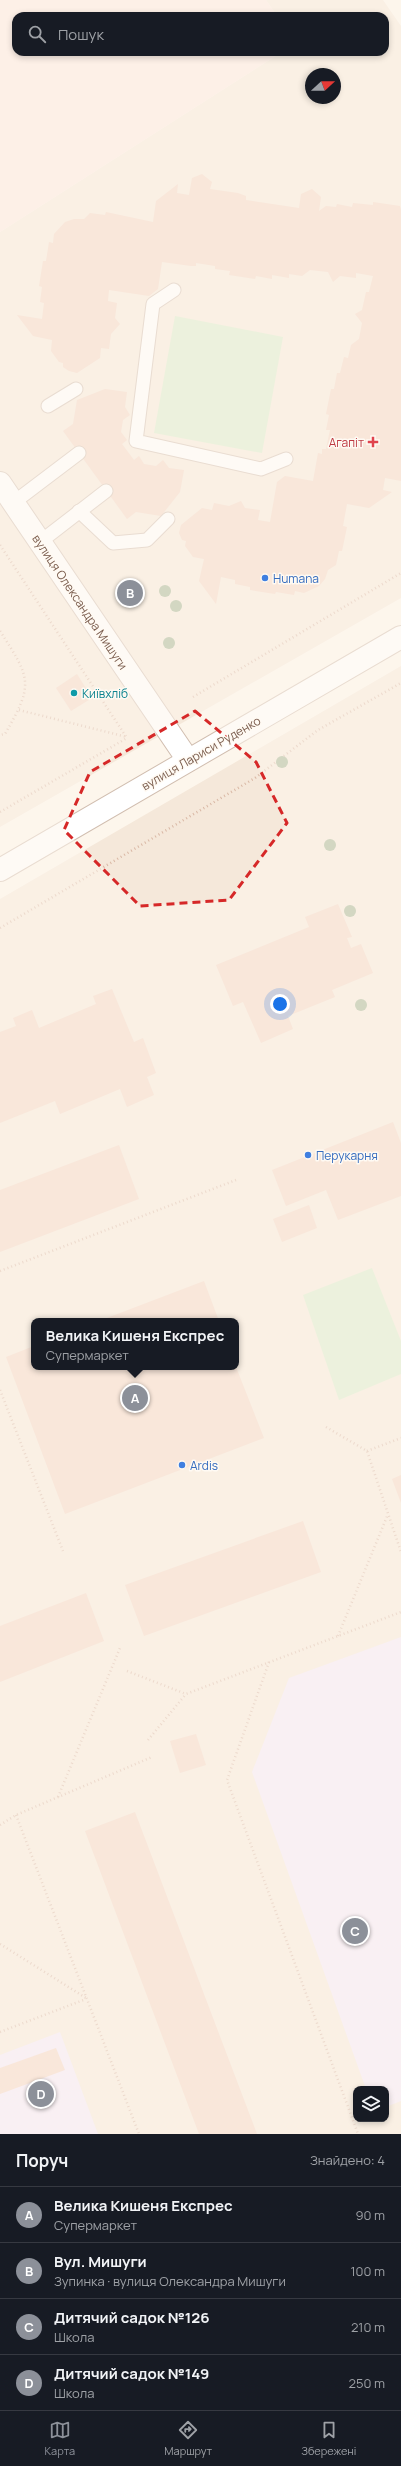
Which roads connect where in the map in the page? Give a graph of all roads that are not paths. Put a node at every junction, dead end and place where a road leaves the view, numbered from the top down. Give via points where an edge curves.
1 (174, 290) dead end
2 (76, 389) dead end
3 (48, 406) dead end
4 (79, 453) dead end
5 (286, 459) dead end
6 (0, 483) edge
7 (106, 491) dead end
8 (13, 503) junction
9 (79, 511) junction
10 (168, 519) dead end
11 (40, 542) junction
12 (401, 637) edge
13 (188, 760) junction
14 (0, 870) edge

1 - 5 lane via 153,304 136,441 261,469
2 - 3 lane
4 - 8 lane
6 - 8 street, вулиця Олександра Мишуги
7 - 9 lane
8 - 11 street, вулиця Олександра Мишуги
9 - 10 lane via 113,542 147,540
9 - 11 lane
11 - 13 street, вулиця Олександра Мишуги
12 - 13 street, вулиця Лариси Руденко
13 - 14 street, вулиця Лариси Руденко

